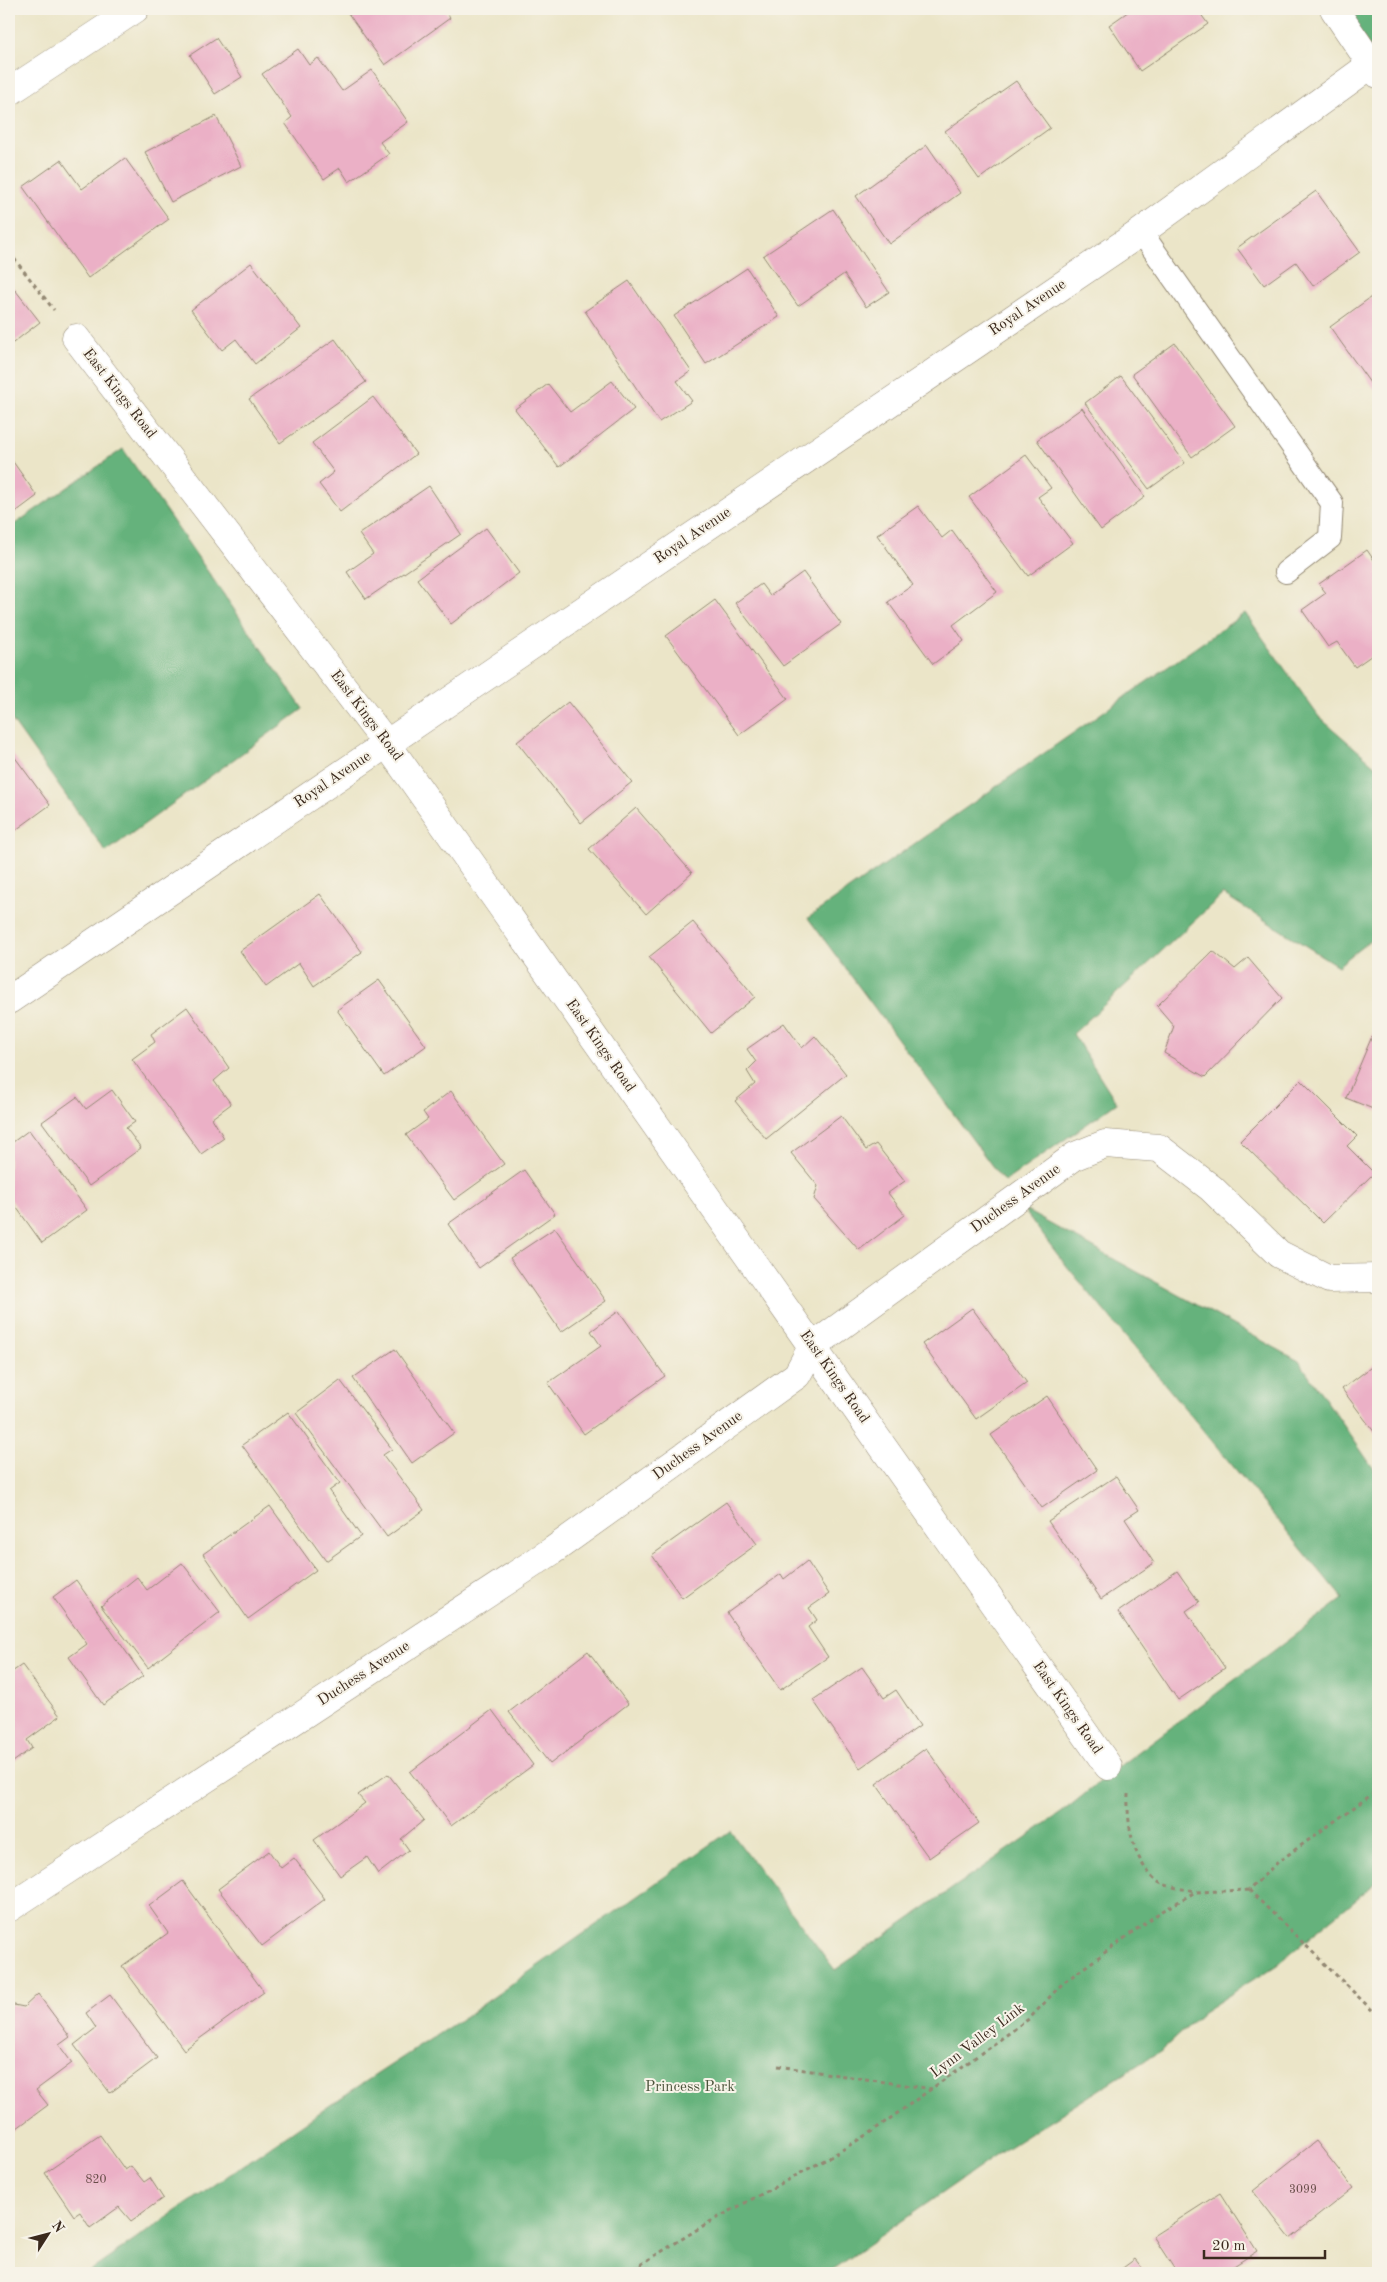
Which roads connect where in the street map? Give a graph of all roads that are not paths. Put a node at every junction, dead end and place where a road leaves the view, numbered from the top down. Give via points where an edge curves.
1 (135, 9) edge
2 (1334, 9) edge
3 (1375, 69) edge
4 (9, 92) edge
5 (1141, 232) junction
6 (76, 338) road end
7 (1286, 572) dead end
8 (387, 744) junction
9 (9, 1000) edge
10 (1378, 1278) edge
11 (812, 1347) junction
12 (1108, 1766) road end
13 (9, 1908) edge

1 - 4 street
2 - 3 street
3 - 5 street, Royal Avenue
5 - 7 lane via 1332,502 1330,538
5 - 8 street, Royal Avenue
6 - 8 street, East Kings Road
8 - 9 street, Royal Avenue
8 - 11 street, East Kings Road
10 - 11 street, Duchess Avenue via 1329,1279 1279,1254 1211,1188 1159,1148 1105,1144 1075,1156
11 - 12 street, East Kings Road
11 - 13 street, Duchess Avenue via 797,1375 552,1551

